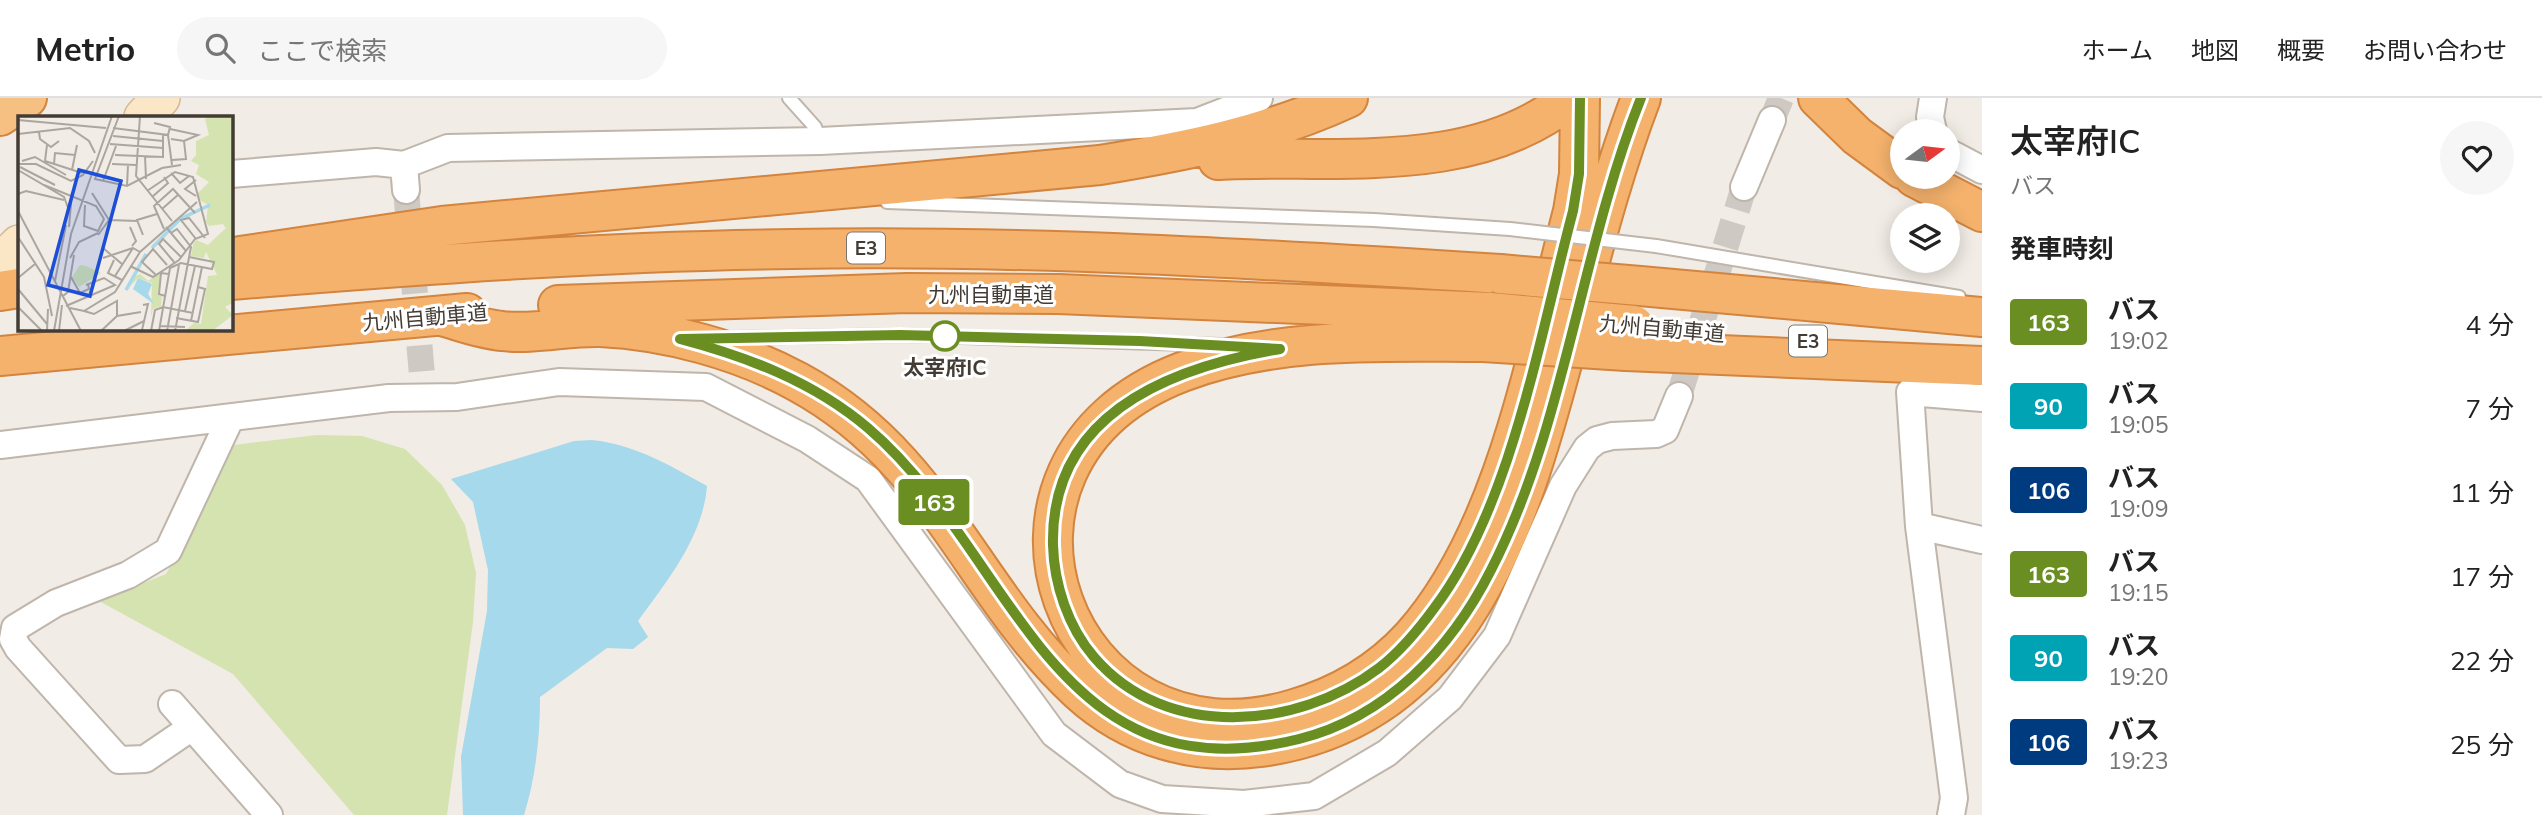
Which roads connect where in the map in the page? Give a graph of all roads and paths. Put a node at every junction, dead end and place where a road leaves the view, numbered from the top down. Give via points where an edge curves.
1 (27, 98) edge
2 (161, 98) edge
3 (789, 98) edge
4 (1259, 98) edge
5 (1348, 98) edge
6 (1570, 98) edge
7 (1580, 98) edge
8 (1641, 98) edge
9 (1818, 98) edge
10 (1933, 98) edge
11 (0, 116) edge
12 (144, 116) edge
13 (1930, 119) edge
14 (1772, 120) tunnel mouth
15 (820, 141) junction
16 (1960, 158) edge
17 (1890, 160) edge
18 (1100, 165) junction
19 (1982, 170) edge
20 (233, 174) edge
21 (1744, 187) tunnel mouth
22 (1937, 189) edge
23 (772, 195) junction
24 (1982, 212) edge
25 (18, 245) edge
26 (233, 257) edge
27 (0, 263) edge
28 (233, 280) edge
29 (18, 288) edge
30 (0, 291) edge
31 (18, 300) edge
32 (0, 302) edge
33 (1975, 307) edge
34 (441, 316) junction
35 (1486, 327) junction
36 (1630, 338) junction
37 (680, 339) junction
38 (1280, 349) junction
39 (0, 356) edge
40 (1982, 358) edge
41 (1982, 366) edge
42 (1679, 396) tunnel mouth
43 (1982, 398) edge
44 (231, 417) junction
45 (0, 445) edge
46 (1919, 526) junction
47 (1982, 540) edge
48 (172, 704) dead end
49 (192, 727) junction
50 (1318, 806) edge
51 (269, 815) edge
52 (1951, 815) edge

1 - 11 highway
2 - 12 main road
3 - 15 lane via 815,127
4 - 15 street via 1197,122
5 - 18 highway via 1242,138
6 - 18 highway via 1538,121 1504,136 1452,150
7 - 38 highway via 1579,174 1573,211 1513,438 1480,528 1437,605 1380,667 1313,704 1247,718 1178,710 1119,681 1076,631 1054,562 1058,497 1083,444 1127,401 1182,372
8 - 37 highway via 1608,196 1526,490 1492,569 1433,657 1379,704 1315,735 1278,744 1208,749 1175,744 1111,715 1053,665 937,505 869,429 795,380
9 - 17 highway
10 - 13 street
14 - 21 street
15 - 20 street via 448,148 405,178 376,162
16 - 19 street
18 - 23 highway
22 - 24 highway
23 - 26 highway via 442,226
23 - 33 lane, bridge via 1510,229 1656,246
25 - 27 main road
28 - 33 highway, 九州自動車道 / E3, bridge via 650,252 862,248 1213,257
29 - 30 highway
31 - 32 highway
34 - 35 highway, 九州自動車道 / E3 via 598,301 907,293 1211,299
34 - 37 highway via 502,331 601,327
34 - 39 highway, 九州自動車道 / E3
35 - 36 highway, 九州自動車道 / E3, bridge
35 - 38 highway
36 - 40 highway, 九州自動車道 / E3
36 - 41 highway
37 - 38 lane via 913,335
42 - 50 street via 1665,430 1597,440 1581,457 1563,486 1497,636 1450,698
43 - 46 street via 1910,392
44 - 45 street
44 - 49 street via 168,551 117,581 56,603 15,628 13,639 120,760 145,759
44 - 50 street via 423,385 457,397 559,382 706,387 807,439 868,479 1054,734 1120,784 1162,799
46 - 47 street
46 - 52 street via 1954,797
48 - 49 street
49 - 51 street

